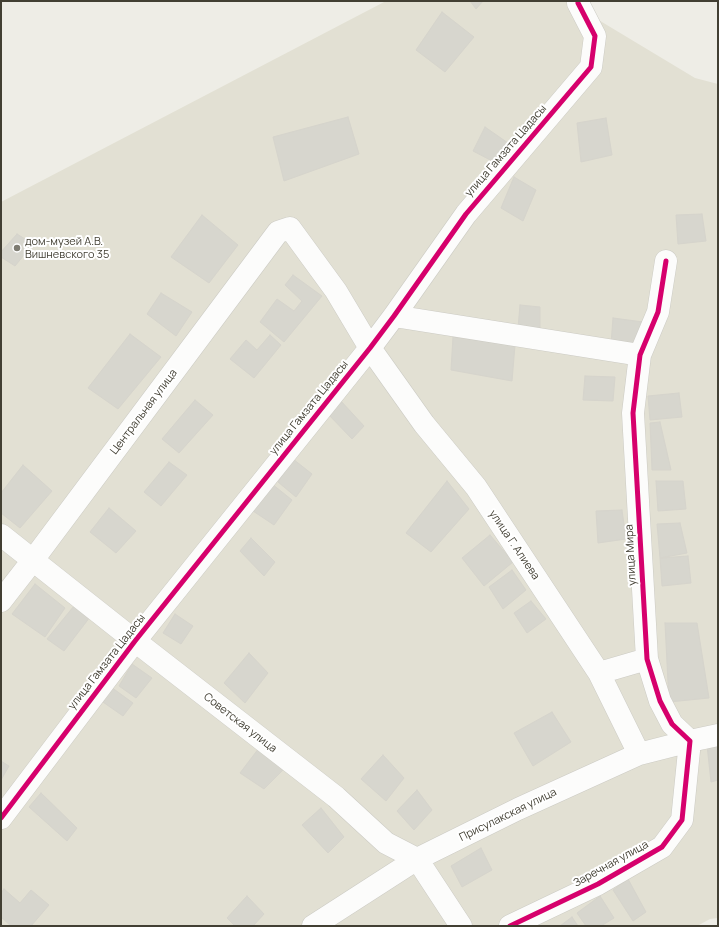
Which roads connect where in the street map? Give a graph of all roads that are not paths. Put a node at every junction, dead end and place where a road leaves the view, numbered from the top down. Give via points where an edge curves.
1 (578, 3) dead end
2 (290, 228) joint
3 (666, 261) dead end
4 (394, 316) junction
5 (370, 348) junction
6 (640, 355) junction
7 (1, 535) edge
8 (33, 560) junction
9 (1, 601) edge
10 (135, 642) junction
11 (648, 659) junction
12 (600, 673) junction
13 (718, 735) edge
14 (690, 741) junction
15 (640, 754) junction
16 (1, 818) edge
17 (417, 859) junction
18 (313, 926) edge
19 (461, 926) edge
20 (510, 926) edge

1 - 4 street, улица Гамзата Цадасы via 595,36 592,67 466,214
2 - 5 street, улица Г. Алиева via 336,291
2 - 8 street, Центральная улица via 278,232
3 - 6 street, улица Мира via 658,312
4 - 5 street, улица Гамзата Цадасы
4 - 6 street
5 - 10 street, улица Гамзата Цадасы
5 - 12 street, улица Г. Алиева via 424,424 476,487
6 - 11 street, улица Мира via 633,413
7 - 8 street, Советская улица
8 - 9 street, Центральная улица
8 - 10 street, Советская улица
10 - 16 street, улица Гамзата Цадасы
10 - 17 street, Советская улица via 336,797 386,843
11 - 12 street
11 - 14 street, улица Мира via 660,700 672,724
12 - 15 street, улица Г. Алиева
13 - 14 street, Присулакская улица
14 - 15 street, Присулакская улица
14 - 20 street, Заречная улица via 682,820 662,847 598,884
15 - 17 street, Присулакская улица via 518,809
17 - 18 street, Присулакская улица
17 - 19 street, Советская улица

